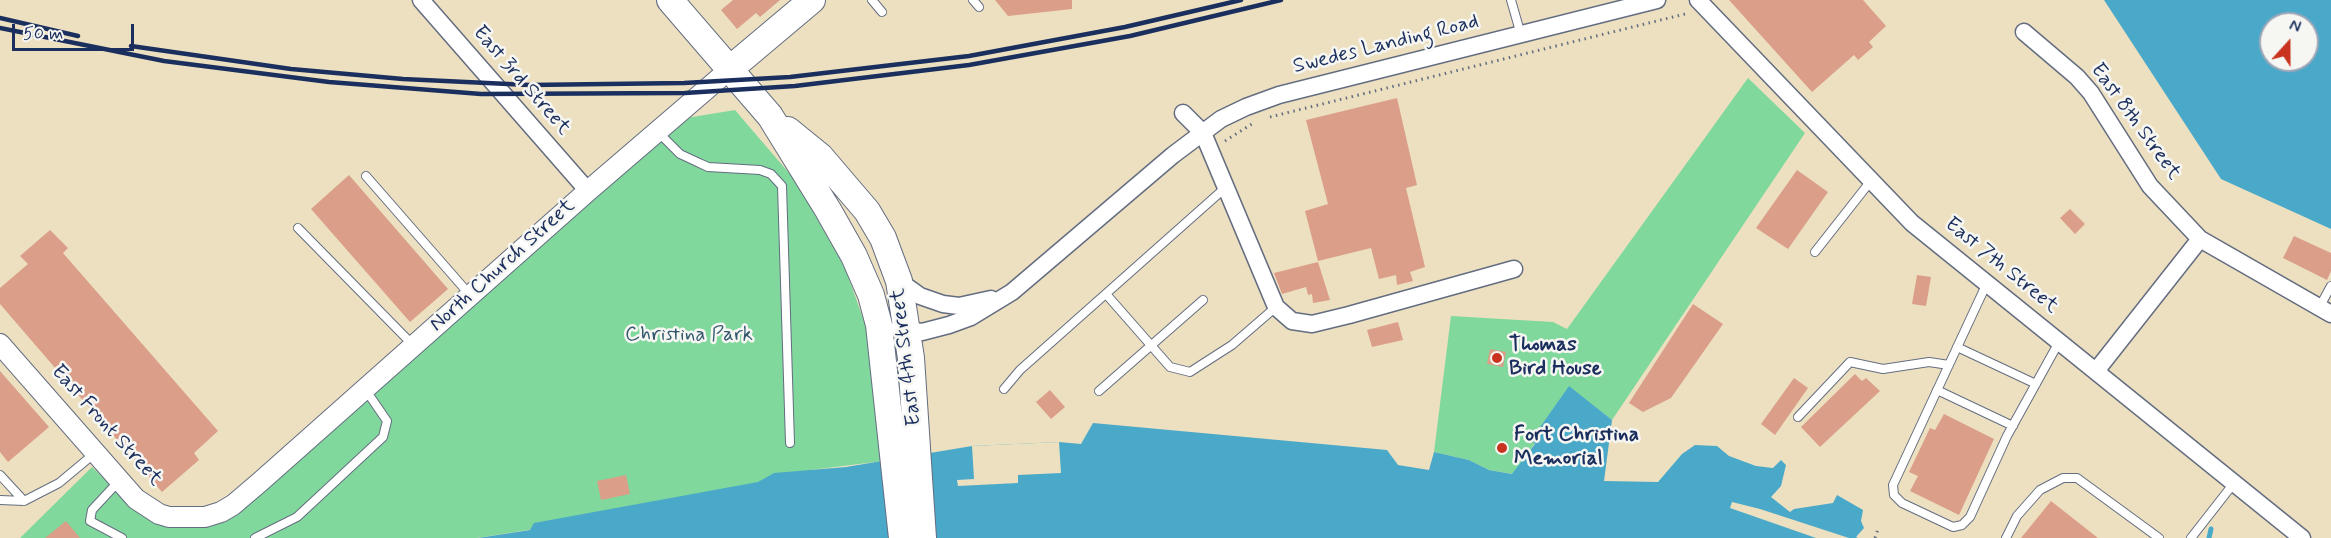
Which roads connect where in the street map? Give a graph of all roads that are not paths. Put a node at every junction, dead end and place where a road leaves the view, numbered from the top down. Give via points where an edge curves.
1 (421, 0) edge
2 (670, 0) edge
3 (812, 0) edge
4 (872, 0) edge
5 (1511, 0) edge
6 (1658, 0) edge
7 (1694, 6) edge
8 (882, 12) dead end
9 (2024, 32) dead end
10 (1521, 35) junction
11 (730, 69) junction
12 (1183, 113) dead end
13 (770, 116) junction
14 (658, 132) junction
15 (1203, 133) junction
16 (366, 176) dead end
17 (1870, 182) junction
18 (1225, 188) junction
19 (588, 191) junction
20 (298, 228) dead end
21 (2200, 238) junction
22 (1815, 252) dead end
23 (1514, 269) dead end
24 (899, 281) junction
25 (1987, 283) junction
26 (2331, 286) edge
27 (1012, 292) junction
28 (1106, 294) junction
29 (470, 295) junction
30 (1203, 300) dead end
31 (1276, 307) junction
32 (2325, 311) edge
33 (879, 325) junction
34 (908, 331) junction
35 (2059, 342) junction
36 (0, 344) edge
37 (414, 345) junction
38 (1150, 346) junction
39 (1957, 347) junction
40 (1949, 365) junction
41 (2096, 371) junction
42 (2036, 384) junction
43 (365, 389) junction
44 (1004, 389) dead end
45 (1937, 390) junction
46 (1099, 391) dead end
47 (1798, 417) dead end
48 (2013, 426) junction
49 (790, 443) dead end
50 (96, 453) junction
51 (0, 475) edge
52 (120, 481) junction
53 (2234, 483) junction
54 (0, 500) edge
55 (24, 501) junction
56 (189, 519) joint
57 (122, 538) edge
58 (255, 538) edge
59 (902, 538) edge
60 (923, 538) edge
61 (2006, 538) edge
62 (2159, 538) edge
63 (2191, 538) edge
64 (2302, 538) edge

1 - 19 street, East 3rd Street
2 - 11 main road, East 4th Street
3 - 11 main road, North Church Street
4 - 8 lane
5 - 10 lane
6 - 10 street, Swedes Landing Road
7 - 17 street, East 7th Street
9 - 21 street, East 8th Street via 2091,93 2150,186
10 - 15 street, Swedes Landing Road via 1279,96 1246,107
11 - 13 main road, East 4th Street
11 - 14 street, North Church Street
12 - 15 street
13 - 24 main road, East 4th Street via 819,156 867,211 883,238
13 - 33 main road, East 4th Street via 854,256
14 - 19 street, North Church Street
14 - 49 lane via 680,154 695,161 708,166 760,170 771,174 782,186
15 - 18 street
15 - 27 street, Swedes Landing Road
16 - 29 lane
17 - 22 lane
17 - 25 street, East 7th Street via 1912,223
18 - 28 lane
18 - 31 street
19 - 29 street, North Church Street
20 - 37 lane
21 - 32 street, East 8th Street
21 - 41 street
23 - 31 street via 1312,324 1292,321
24 - 27 street, Swedes Landing Road via 920,296 959,306
24 - 34 main road, East 4th Street
25 - 35 street, East 7th Street
25 - 39 lane
26 - 32 lane
27 - 34 street, Swedes Landing Road via 971,317 922,332
28 - 38 lane
28 - 44 lane
29 - 37 street, North Church Street
30 - 38 lane
31 - 38 lane via 1232,345 1190,372 1170,367
33 - 34 street, Swedes Landing Road
33 - 59 main road, East 4th Street
34 - 60 main road, East 4th Street
35 - 41 street, East 7th Street
35 - 42 lane
36 - 50 street, East Front Street
37 - 43 street, North Church Street
38 - 46 lane
39 - 40 lane
39 - 42 lane
40 - 45 lane
40 - 47 lane via 1929,362 1883,369 1850,362
41 - 53 street, East 7th Street
42 - 48 lane
43 - 56 street, North Church Street via 233,505
43 - 58 lane via 387,421 383,437 297,517
45 - 48 lane
45 - 48 lane via 1893,485 1894,495 1902,503 1953,527 1962,525 1970,518
50 - 52 street, East Front Street
50 - 55 lane via 59,483
51 - 55 lane
52 - 56 street, East Front Street via 136,499 159,514
52 - 57 lane via 92,510 90,521
53 - 63 lane
53 - 64 street, East 7th Street
54 - 55 lane
61 - 62 lane via 2017,516 2040,490 2063,478 2077,478

